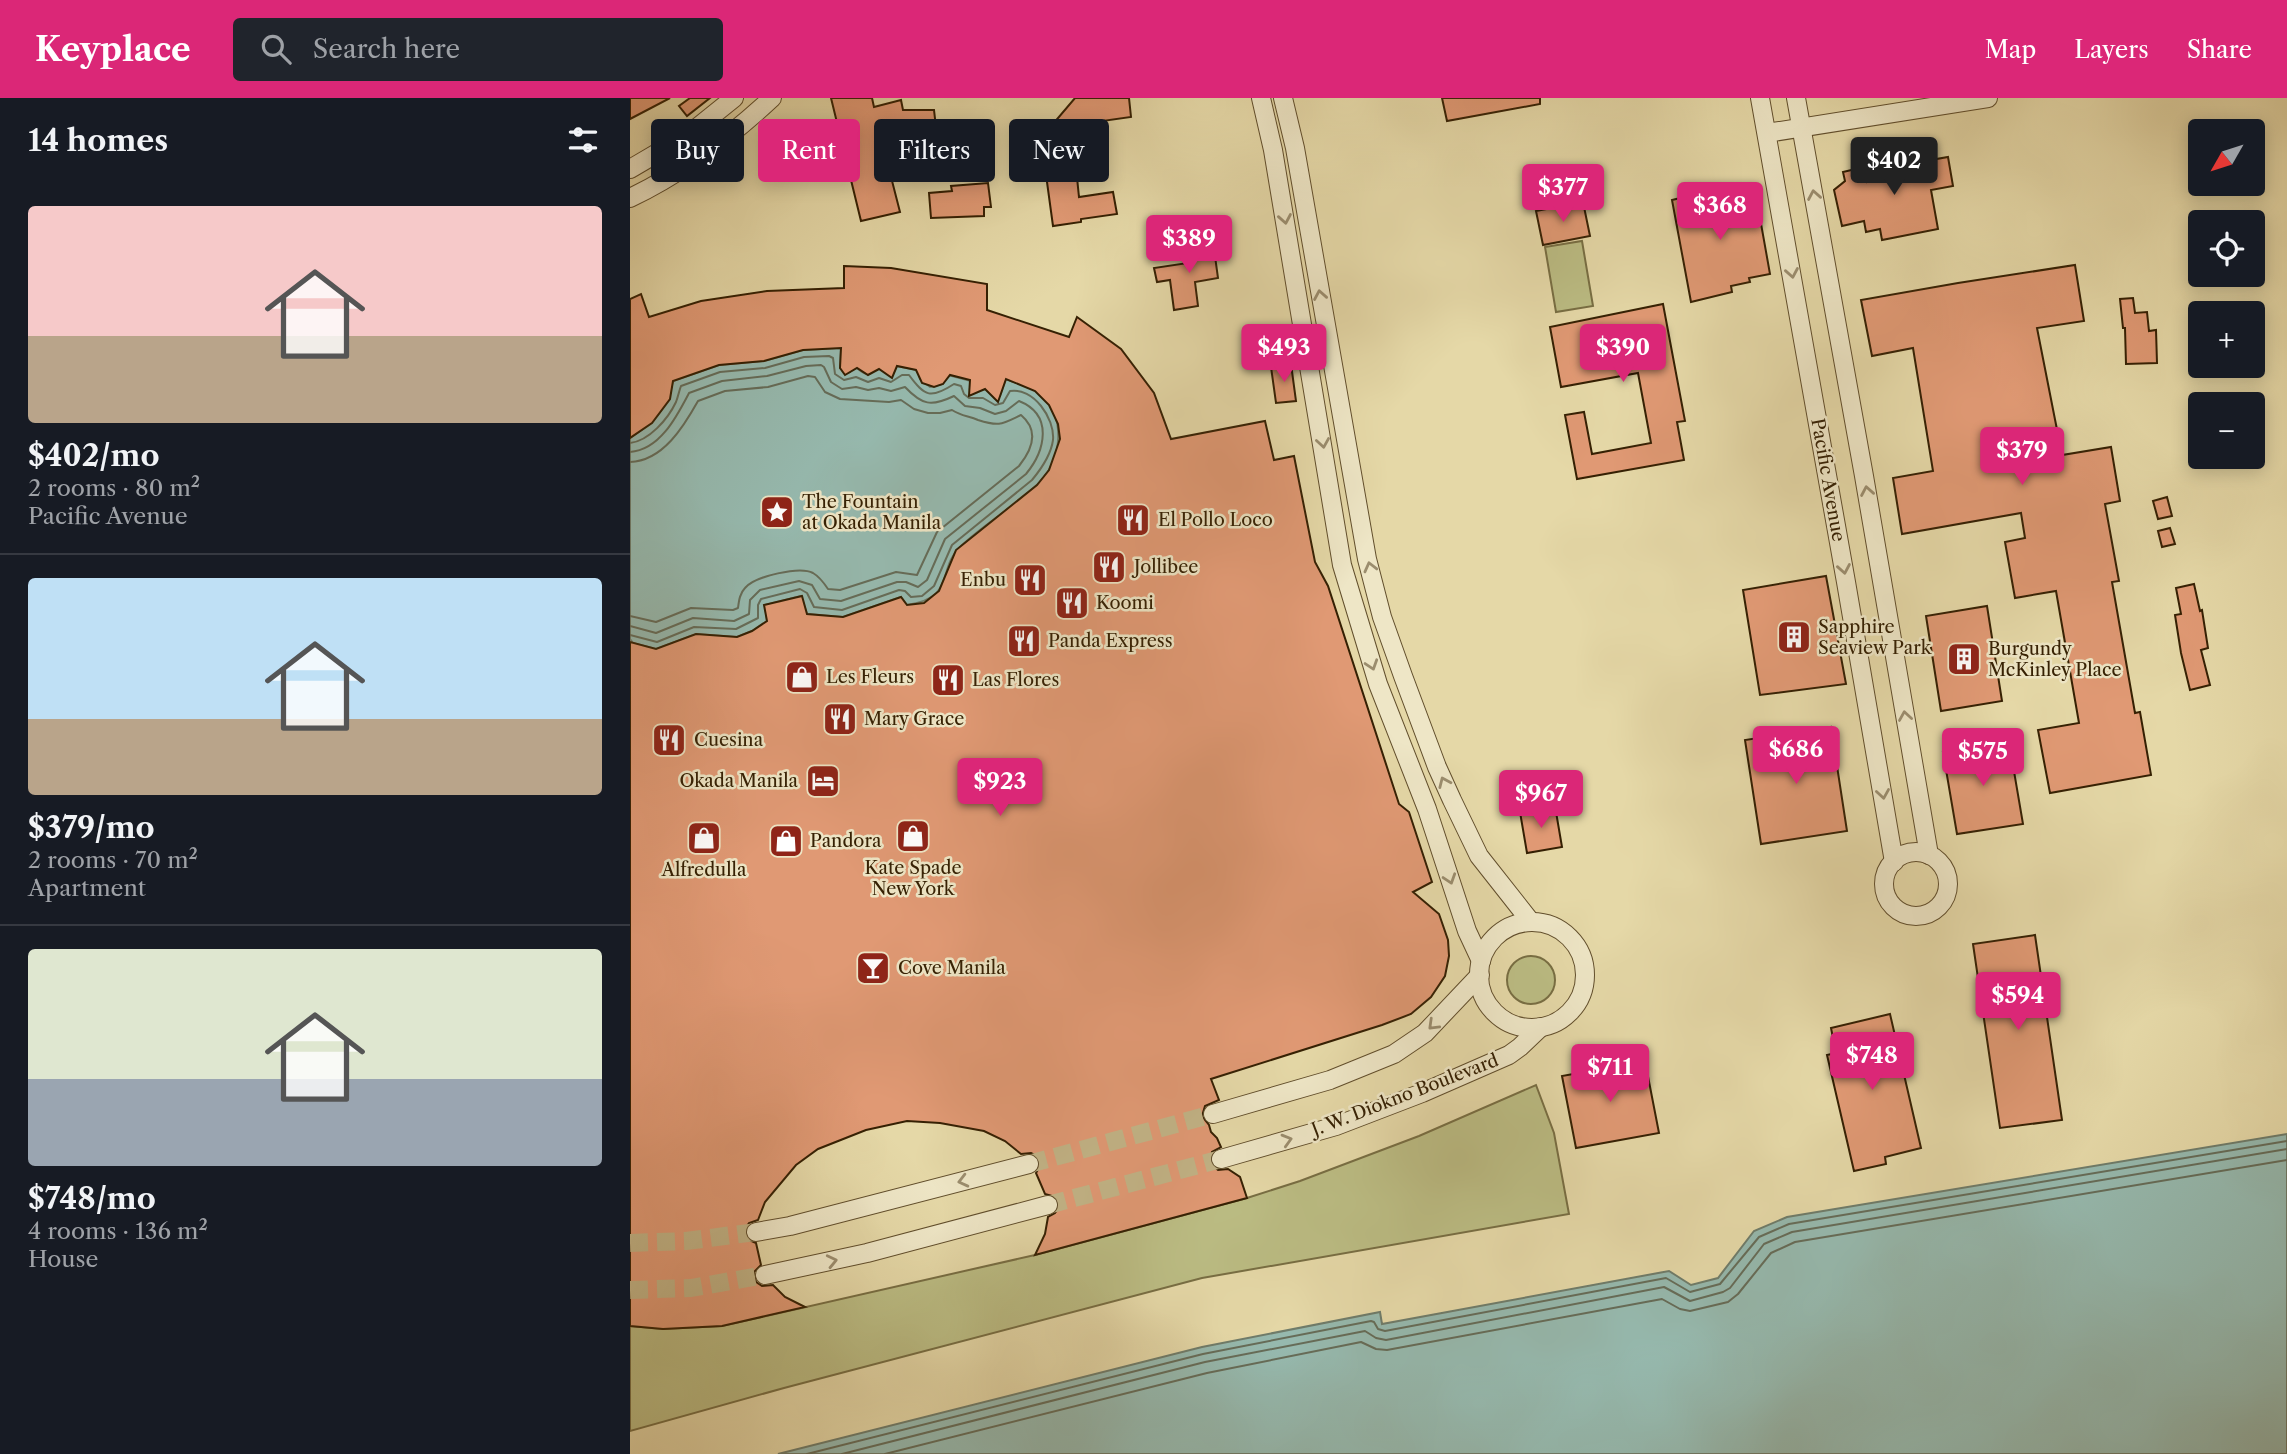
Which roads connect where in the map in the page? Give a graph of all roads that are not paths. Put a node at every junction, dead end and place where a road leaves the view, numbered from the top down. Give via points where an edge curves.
1 (733, 98) edge
2 (772, 98) edge
3 (1261, 98) edge
4 (1283, 98) edge
5 (1760, 98) edge
6 (1796, 98) edge
7 (1979, 99) edge
8 (1802, 128) junction
9 (1767, 133) junction
10 (630, 169) edge
11 (630, 198) edge
12 (1929, 855) junction
13 (1894, 862) junction
14 (1531, 922) junction
15 (1480, 968) junction
16 (1541, 1027) junction
17 (1213, 1114) tunnel mouth
18 (1221, 1159) tunnel mouth
19 (1029, 1164) tunnel mouth
20 (1048, 1205) tunnel mouth
21 (756, 1232) tunnel mouth
22 (765, 1275) tunnel mouth

1 - 10 street via 688,135
2 - 11 street via 712,150
3 -> 15 street via 1342,565 1378,684 1427,809
14 -> 4 street via 1469,838 1382,617 1367,559
5 - 9 street, Pacific Avenue
6 - 8 street, Pacific Avenue
7 - 8 street
8 - 9 street
12 -> 8 street, Pacific Avenue
9 -> 13 street, Pacific Avenue
12 - 13 street via 1914,853
12 - 13 street via 1944,869 1948,889 1939,907 1922,916 1904,914 1889,900 1885,880
14 - 15 street via 1505,929 1495,938
14 - 16 street via 1569,937 1583,958 1585,971 1583,991 1573,1009
15 - 16 street via 1488,1004 1502,1018 1521,1027
15 -> 17 street via 1425,1033 1394,1054 1330,1080
18 -> 16 street, J. W. Diokno Boulevard via 1336,1126 1422,1093 1509,1055
19 -> 21 street
22 -> 20 street

